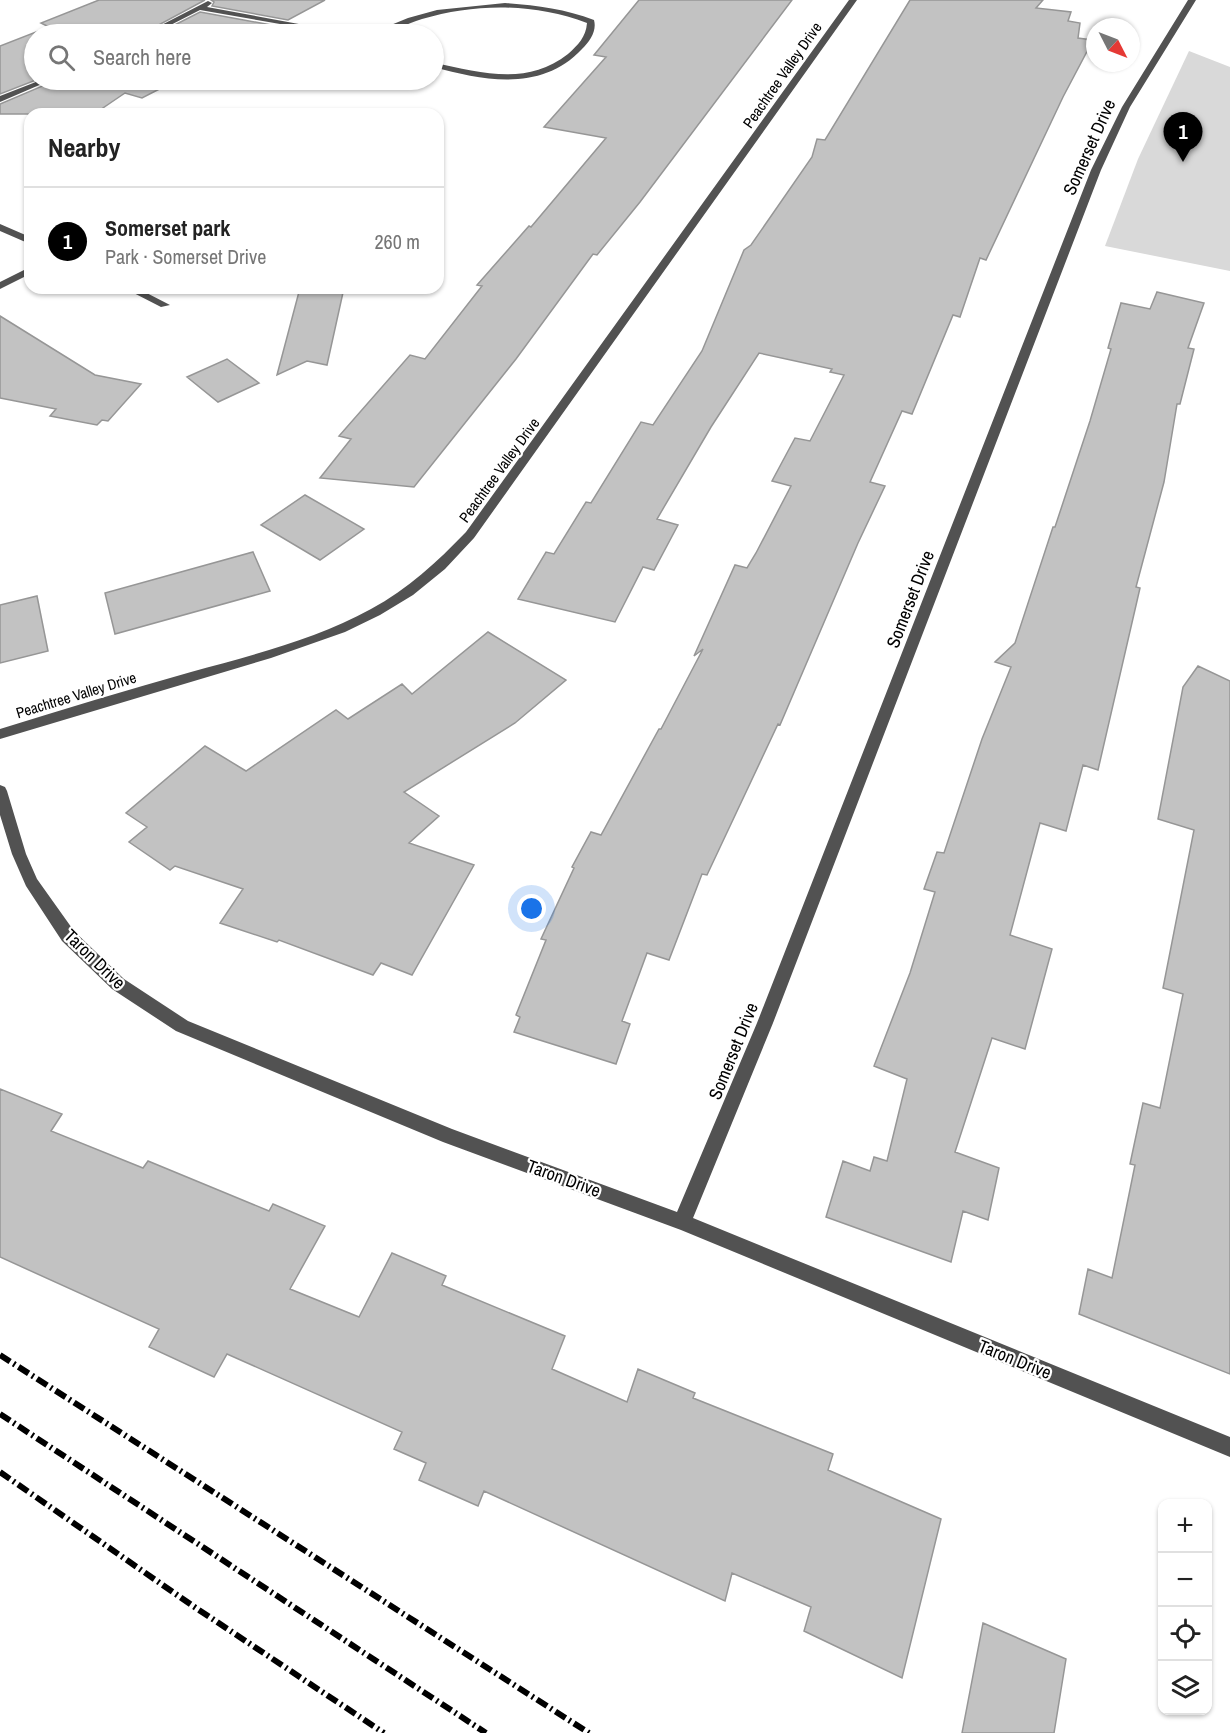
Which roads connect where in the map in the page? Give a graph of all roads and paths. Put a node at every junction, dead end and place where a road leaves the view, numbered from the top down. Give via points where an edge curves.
1 (213, 0) edge
2 (853, 0) edge
3 (1192, 0) edge
4 (201, 8) junction
5 (168, 24) edge
6 (292, 24) edge
7 (401, 24) edge
8 (444, 68) edge
9 (24, 89) edge
10 (0, 99) edge
11 (0, 227) edge
12 (24, 238) edge
13 (24, 273) edge
14 (0, 286) edge
15 (142, 294) edge
16 (165, 305) dead end
17 (0, 734) edge
18 (0, 791) edge
19 (682, 1222) junction
20 (1230, 1447) edge

1 - 4 street
2 - 17 street, Peachtree Valley Drive via 477,525 438,570 370,617 313,642
3 - 19 street, Somerset Drive via 1126,107 1096,170 765,1023
4 - 5 street
4 - 6 street
7 - 8 street via 458,7 509,1 572,9 591,22 592,29 582,45 566,61 530,77 486,78
9 - 10 street
11 - 12 street
13 - 14 street
15 - 16 street
18 - 19 street, Taron Drive via 31,882 68,936 118,984 182,1026 449,1136
19 - 20 street, Taron Drive

